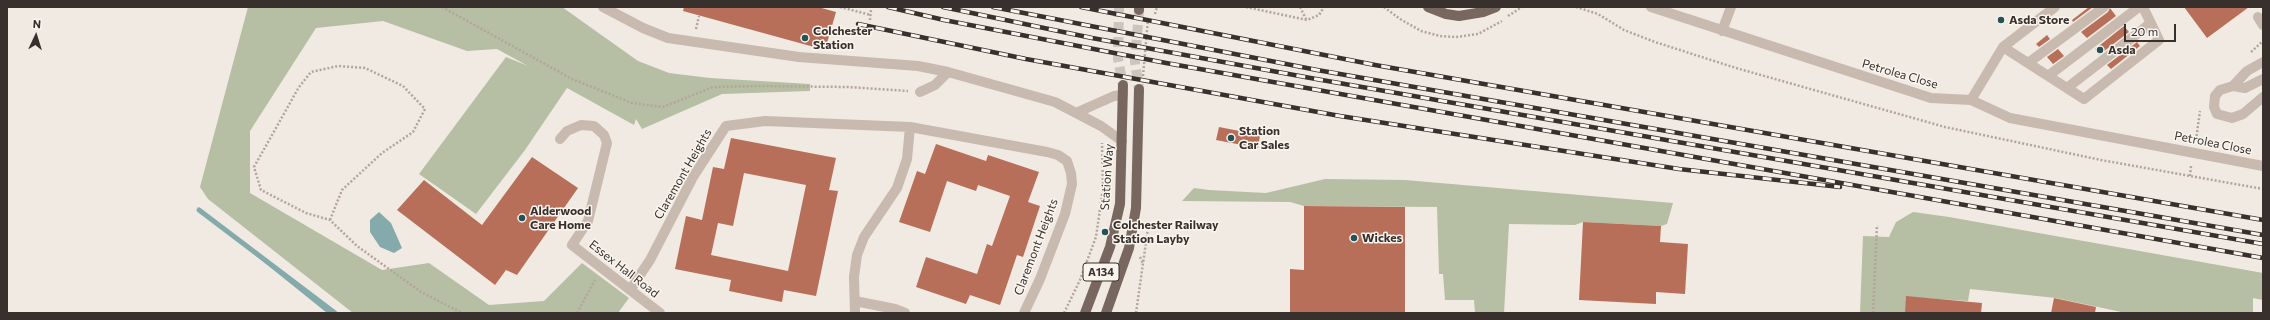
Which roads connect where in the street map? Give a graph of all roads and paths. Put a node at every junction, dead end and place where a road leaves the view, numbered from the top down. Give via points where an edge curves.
1 (442, 7) edge
2 (603, 7) edge
3 (840, 7) edge
4 (1157, 7) edge
5 (1246, 7) edge
6 (1300, 7) edge
7 (1324, 7) edge
8 (1496, 7) edge
9 (1576, 7) edge
10 (1651, 7) edge
11 (1731, 7) edge
12 (2055, 7) edge
13 (2104, 7) edge
14 (2139, 7) edge
15 (2142, 7) edge
16 (1431, 8) edge
17 (871, 10) dead end
18 (1155, 14) dead end
19 (871, 15) junction
20 (699, 16) dead end
21 (870, 20) dead end
22 (1307, 20) junction
23 (2151, 23) junction
24 (697, 26) dead end
25 (1722, 31) junction
26 (2003, 47) junction
27 (2263, 62) edge
28 (2028, 63) junction
29 (948, 72) junction
30 (2048, 76) junction
31 (2263, 79) edge
32 (2232, 86) junction
33 (2067, 88) junction
34 (1139, 89) tunnel mouth
35 (1123, 90) joint
36 (920, 92) joint
37 (2263, 98) edge
38 (1972, 100) junction
39 (1078, 112) junction
40 (910, 128) junction
41 (1102, 138) dead end
42 (560, 139) dead end
43 (1122, 141) junction
44 (2263, 166) edge
45 (2263, 189) edge
46 (330, 220) junction
47 (1877, 225) dead end
48 (1148, 236) dead end
49 (602, 268) junction
50 (630, 290) junction
51 (855, 301) junction
52 (462, 313) edge
53 (577, 313) edge
54 (660, 313) edge
55 (855, 313) edge
56 (905, 313) edge
57 (1024, 313) edge
58 (1064, 313) edge
59 (1085, 313) edge
60 (1106, 313) edge
61 (1136, 313) edge
62 (1873, 313) edge

1 - 36 path via 572,79 632,103 663,107 713,87 848,87
2 - 29 street via 668,38 799,57 918,66
3 - 19 path
4 - 18 path
5 - 22 path
6 - 22 path
7 - 22 path via 1319,15
8 - 16 main road via 1470,15 1446,14
9 - 45 path via 1598,14 1624,30 1662,45 1945,126 2101,160
10 - 25 street, Petrolea Close
11 - 25 street
12 - 26 street
13 - 28 street
14 - 30 street
15 - 23 street
17 - 19 path
19 - 21 path
20 - 24 path
23 - 33 street
23 - 33 street via 2159,40 2084,99
25 - 38 street, Petrolea Close via 1930,98
26 - 28 street
26 - 38 street
27 - 32 street via 2247,71
28 - 30 street
29 - 36 street via 935,85
29 - 39 street via 1055,102
30 - 33 street
31 - 32 street via 2245,88
32 - 37 street via 2220,90 2215,96 2214,107 2217,114 2224,117 2232,118 2243,114
34 - 60 main road, A134 via 1136,208 1129,248
35 - 39 street
35 - 43 main road, Station Way / A134
38 - 44 street, Petrolea Close via 2010,118
39 - 43 street
40 - 50 street, Claremont Heights via 765,121 726,126 693,177 650,260
40 - 51 street via 907,159 897,188 864,237 857,255 854,277
40 - 57 street, Claremont Heights via 1047,152 1067,161 1072,173 1072,184 1065,214
41 - 58 path, Station Way via 1103,188 1096,237
42 - 49 street, Essex Hall Road via 567,131 581,125 594,126 604,135 607,143 588,221 572,245
43 - 59 main road, Station Way / A134 via 1120,204 1114,234
46 - 46 path via 306,214 261,190 254,168 299,87 311,72 338,66 365,68 403,86 424,109 413,132 382,153 342,190
46 - 52 path via 357,246 421,292
47 - 62 path
48 - 61 path
49 - 50 street, Essex Hall Road
49 - 53 path
50 - 54 street, Essex Hall Road
51 - 55 street
51 - 56 street

